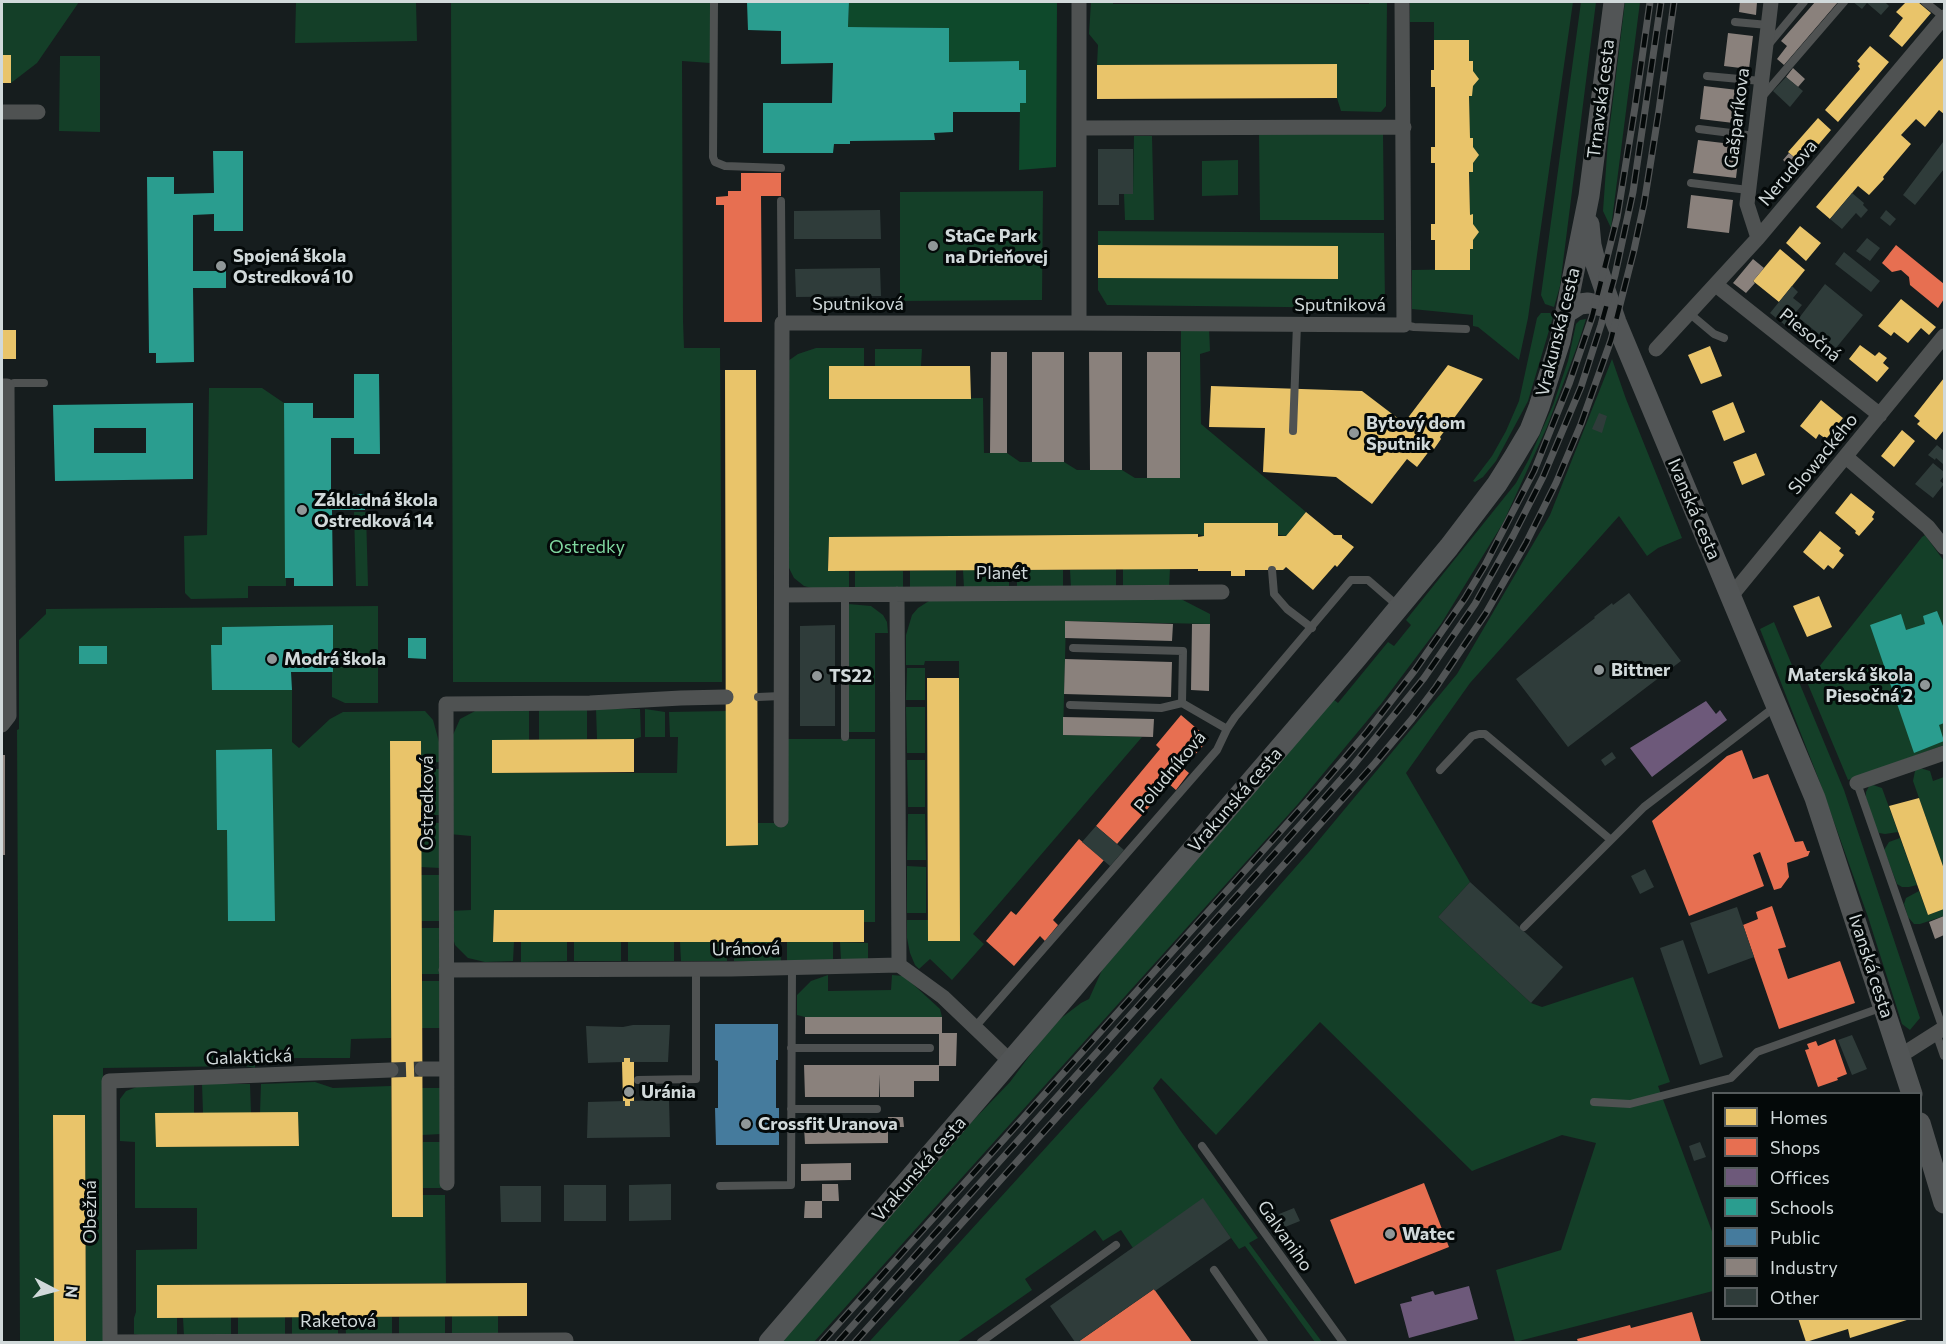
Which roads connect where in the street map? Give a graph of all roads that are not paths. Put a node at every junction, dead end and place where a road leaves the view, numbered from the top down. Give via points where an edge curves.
1 (714, 2) edge
2 (1078, 2) edge
3 (1402, 2) edge
4 (1614, 2) edge
5 (1771, 2) edge
6 (1804, 2) edge
7 (1844, 2) edge
8 (1925, 2) edge
9 (1944, 17) edge
10 (1735, 22) dead end
11 (1768, 25) junction
12 (1765, 50) junction
13 (1707, 76) dead end
14 (1761, 81) junction
15 (1759, 100) junction
16 (2, 112) edge
17 (38, 112) dead end
18 (1404, 127) junction
19 (1079, 128) junction
20 (1699, 129) dead end
21 (1755, 136) junction
22 (781, 168) dead end
23 (1691, 183) dead end
24 (1748, 190) junction
25 (1589, 196) junction
26 (781, 201) dead end
27 (1758, 238) junction
28 (1716, 285) junction
29 (1689, 312) junction
30 (1566, 313) junction
31 (1613, 313) junction
32 (782, 322) junction
33 (1079, 323) junction
34 (1297, 324) junction
35 (1404, 325) junction
36 (1466, 329) dead end
37 (1944, 336) edge
38 (1724, 338) dead end
39 (1656, 350) dead end
40 (44, 383) dead end
41 (4, 386) edge
42 (1880, 415) junction
43 (1293, 431) dead end
44 (1846, 457) junction
45 (1944, 547) edge
46 (1272, 570) dead end
47 (1222, 592) dead end
48 (845, 594) junction
49 (897, 594) junction
50 (782, 595) junction
51 (1731, 596) junction
52 (1399, 607) junction
53 (1312, 628) junction
54 (1073, 648) dead end
55 (781, 696) junction
56 (726, 697) dead end
57 (758, 697) dead end
58 (1182, 703) junction
59 (1070, 705) dead end
60 (1777, 705) junction
61 (5, 720) edge
62 (1227, 729) junction
63 (845, 737) dead end
64 (1944, 753) edge
65 (1440, 770) dead end
66 (1857, 783) joint
67 (780, 820) dead end
68 (1611, 840) junction
69 (1524, 927) dead end
70 (899, 965) junction
71 (792, 968) junction
72 (696, 969) junction
73 (446, 970) junction
74 (1884, 1006) junction
75 (975, 1027) junction
76 (1941, 1030) edge
77 (791, 1048) junction
78 (930, 1048) dead end
79 (1900, 1056) junction
80 (1944, 1056) edge
81 (1011, 1062) junction
82 (422, 1069) tunnel mouth
83 (446, 1069) junction
84 (391, 1070) tunnel mouth
85 (639, 1080) dead end
86 (109, 1081) joint
87 (1911, 1092) edge
88 (1594, 1102) dead end
89 (791, 1109) junction
90 (877, 1109) dead end
91 (1922, 1130) edge
92 (1202, 1146) dead end
93 (447, 1183) dead end
94 (720, 1186) dead end
95 (1944, 1203) edge
96 (1116, 1245) dead end
97 (1214, 1270) dead end
98 (566, 1340) dead end
99 (110, 1342) edge
100 (172, 1342) edge
101 (226, 1342) edge
102 (769, 1342) edge
103 (981, 1342) edge
104 (1264, 1342) edge
105 (1343, 1342) edge

1 - 22 lane via 715,162 725,166
2 - 19 street
3 - 18 street, Sputniková
4 - 25 main road, Trnavská cesta
5 - 11 street, Gašparíkova
6 - 12 lane
7 - 15 lane
8 - 9 lane
9 - 27 street, Nerudova
10 - 11 lane
11 - 12 street, Gašparíkova
12 - 14 street, Gašparíkova
13 - 14 lane
14 - 15 street, Gašparíkova
15 - 21 street, Gašparíkova
16 - 17 street
18 - 19 street
18 - 35 street, Sputniková
19 - 33 street
20 - 21 lane
21 - 24 street, Gašparíkova
23 - 24 lane
24 - 27 street, Gašparíkova via 1747,204
25 - 30 main road, Vrakunská cesta
25 - 31 main road, Ivanská cesta via 1591,245
26 - 32 lane
27 - 28 street, Nerudova
28 - 29 street, Nerudova
28 - 42 street, Piesočná
29 - 38 lane
29 - 39 street, Nerudova
30 - 31 main road via 1588,303 1607,307
30 - 52 main road, Vrakunská cesta via 1530,430 1497,484
31 - 51 main road, Ivanská cesta
32 - 33 street, Sputniková
32 - 50 street
33 - 34 street, Sputniková
34 - 35 street, Sputniková
34 - 43 lane
35 - 36 lane
37 - 42 street, Slowackého
40 - 41 lane
41 - 61 street
42 - 44 street, Slowackého
44 - 45 street via 1928,526
44 - 51 street, Slowackého
46 - 53 lane via 1274,594
47 - 49 street, Planét
48 - 49 street, Planét
48 - 50 street, Planét
48 - 63 lane
49 - 70 street
50 - 55 street
51 - 60 main road, Ivanská cesta
52 - 53 lane, Poludníková via 1368,580 1351,580
52 - 81 main road, Vrakunská cesta
53 - 62 lane, Poludníková
54 - 58 lane via 1183,651
55 - 57 lane
55 - 67 street
56 - 73 street, Ostredková via 446,704
58 - 59 lane via 1161,708
58 - 62 lane
60 - 68 lane via 1644,807
60 - 74 main road, Ivanská cesta via 1815,798
62 - 75 lane, Poludníková via 1217,750
64 - 66 street
65 - 68 lane via 1472,736 1485,734
66 - 76 lane
68 - 69 lane
70 - 71 street, Uránová
70 - 75 street via 943,997
71 - 72 street, Uránová
71 - 77 lane
72 - 73 street, Uránová
72 - 85 lane via 696,1078
73 - 83 street, Ostredková
74 - 79 main road, Ivanská cesta
74 - 88 lane via 1757,1052 1731,1078 1630,1104
75 - 81 street
76 - 79 street
76 - 80 lane
77 - 78 lane
77 - 89 lane
79 - 87 main road, Ivanská cesta
81 - 102 main road, Vrakunská cesta
82 - 83 street
83 - 93 street, Ostredková
84 - 86 street, Galaktická
86 - 99 street, Obežná
89 - 90 lane
89 - 94 lane via 791,1185
91 - 95 main road
92 - 105 lane, Galvaniho
96 - 103 lane
97 - 104 lane
98 - 101 street, Raketová
99 - 100 street, Raketová
100 - 101 street, Raketová

